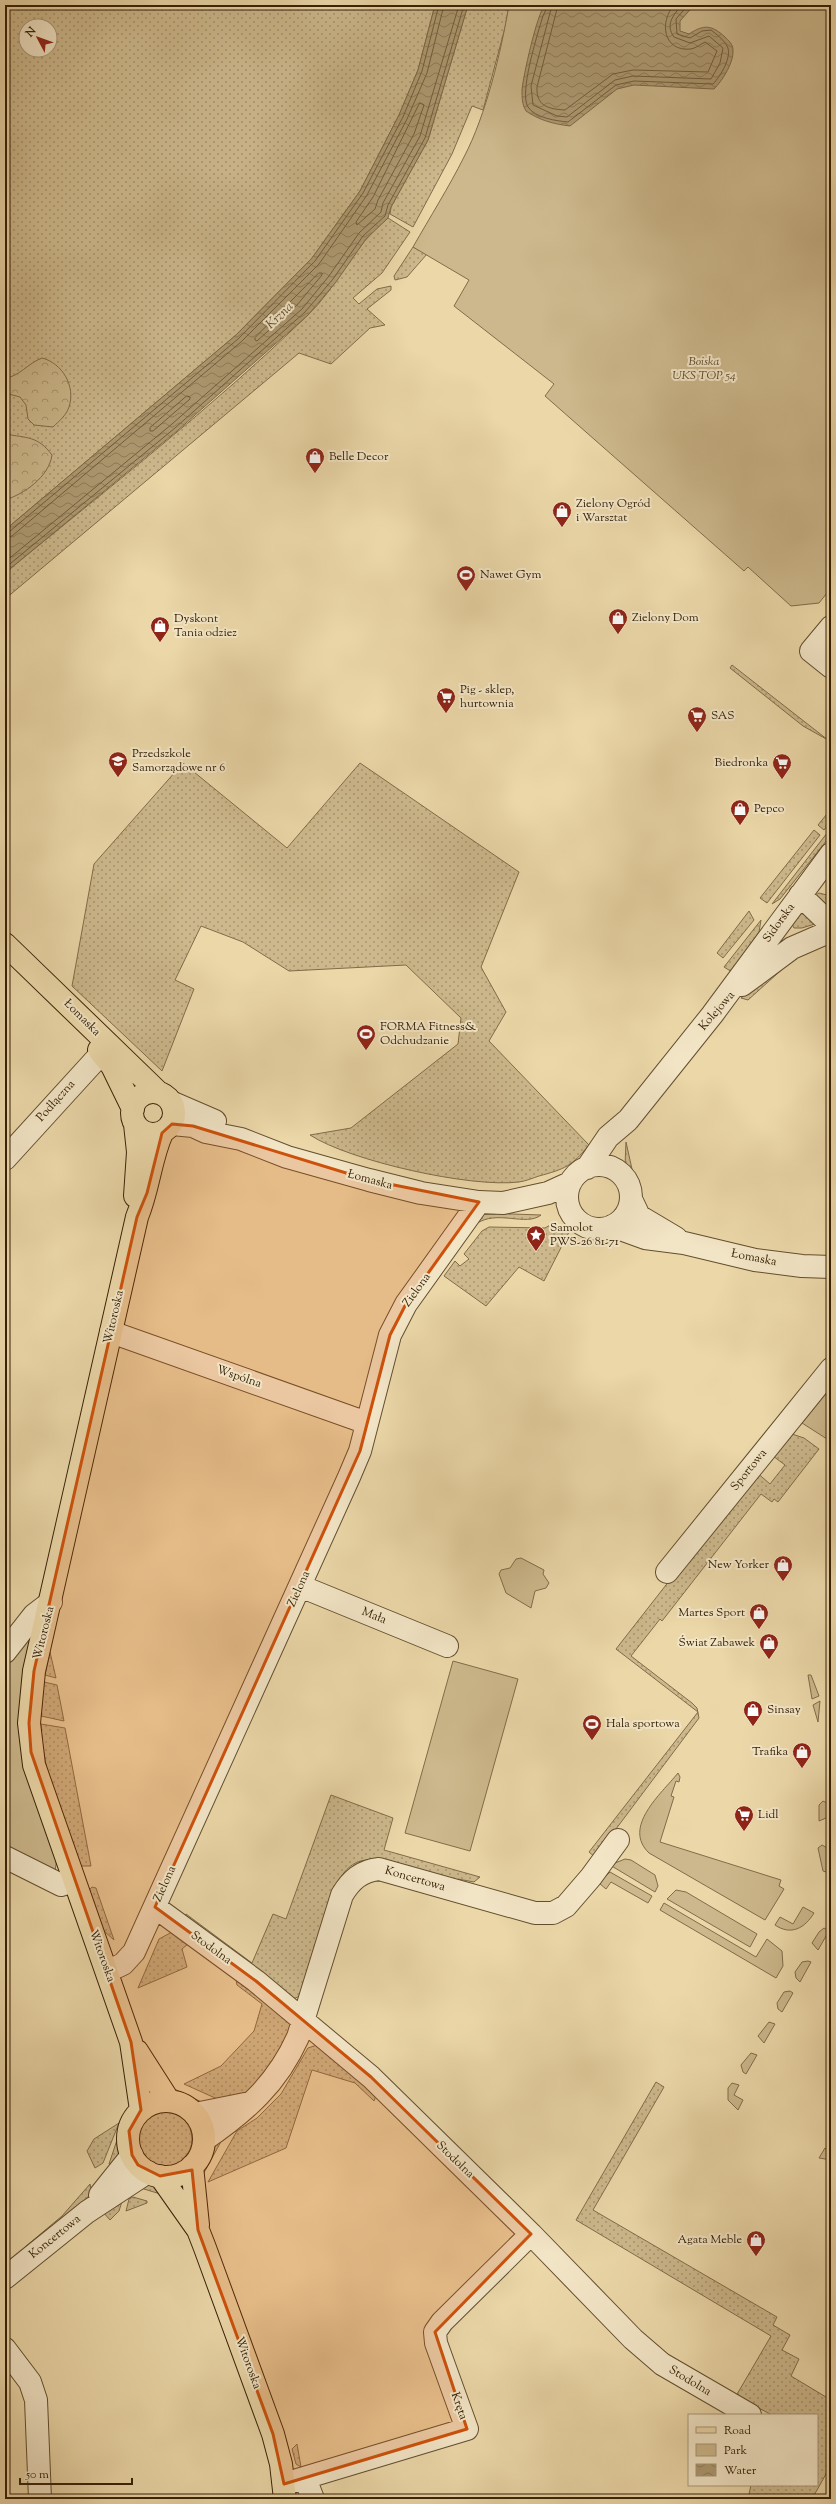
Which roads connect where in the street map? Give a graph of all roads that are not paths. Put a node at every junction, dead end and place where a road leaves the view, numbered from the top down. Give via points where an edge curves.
1 (831, 627) edge
2 (831, 668) edge
3 (831, 854) edge
4 (824, 877) edge
5 (800, 895) junction
6 (830, 932) edge
7 (5, 944) edge
8 (5, 959) edge
9 (729, 993) junction
10 (105, 1049) junction
11 (165, 1097) junction
12 (134, 1116) junction
13 (628, 1120) junction
14 (167, 1129) junction
15 (241, 1139) junction
16 (5, 1159) edge
17 (587, 1168) junction
18 (620, 1172) junction
19 (570, 1183) junction
20 (631, 1199) junction
21 (479, 1202) junction
22 (503, 1203) junction
23 (137, 1217) junction
24 (577, 1220) junction
25 (612, 1226) junction
26 (684, 1243) junction
27 (829, 1269) edge
28 (111, 1332) junction
29 (831, 1369) edge
30 (367, 1423) junction
31 (667, 1572) dead end
32 (300, 1586) junction
33 (51, 1602) junction
34 (447, 1646) dead end
35 (5, 1652) edge
36 (618, 1840) dead end
37 (5, 1857) edge
38 (74, 1881) junction
39 (155, 1907) junction
40 (108, 1971) junction
41 (304, 2020) junction
42 (131, 2042) junction
43 (169, 2101) junction
44 (253, 2102) junction
45 (141, 2110) junction
46 (195, 2114) junction
47 (204, 2140) junction
48 (132, 2155) junction
49 (192, 2166) junction
50 (154, 2174) junction
51 (87, 2212) junction
52 (198, 2230) junction
53 (531, 2234) junction
54 (5, 2278) edge
55 (5, 2349) edge
56 (748, 2414) edge
57 (305, 2478) junction
58 (284, 2492) edge
59 (40, 2499) edge
60 (313, 2499) edge

1 - 2 street via 811,651
3 - 4 street, Sidorska
4 - 5 street, Sidorska
5 - 6 street via 826,920
5 - 9 street, Sidorska
6 - 9 street, Kolejowa via 792,948 756,977
7 - 10 main road, Łomaska
8 - 10 main road, Łomaska
9 - 13 street, Kolejowa
10 - 11 main road, Łomaska
10 - 12 main road, Witoroska
10 - 16 street, Podłączna
11 - 12 main road via 142,1095
11 - 14 main road, Witoroska via 175,1115
11 - 15 street, Łomaska via 211,1119
12 - 14 main road via 145,1133
12 - 23 main road, Witoroska via 138,1152 135,1192
13 - 17 street, Kolejowa via 608,1137
13 - 18 street, Kolejowa via 616,1155
14 - 15 street, Łomaska via 192,1126 206,1132
14 - 23 main road, Witoroska via 156,1146 147,1193
15 - 21 street, Łomaska via 287,1157 369,1180 421,1193
17 - 18 street via 604,1166
17 - 19 street, Łomaska
18 - 20 street, Łomaska via 626,1180
19 - 22 street, Łomaska via 548,1193
19 - 24 street via 568,1204
20 - 25 street via 625,1215
20 - 26 street, Łomaska via 634,1210 642,1218
21 - 22 street, Łomaska
21 - 30 street, Zielona via 396,1321
22 - 24 street, Łomaska via 513,1208 559,1209
23 - 28 main road, Witoroska
24 - 25 street, Łomaska via 594,1228
25 - 26 street, Łomaska via 645,1238
26 - 27 street, Łomaska via 755,1260
28 - 30 street, Wspólna
28 - 33 main road, Witoroska
29 - 31 street, Sportowa
30 - 32 street, Zielona via 360,1451
32 - 34 street, Mała
32 - 39 street, Zielona
33 - 35 street via 34,1615
33 - 38 main road, Witoroska via 34,1671 29,1734 34,1765
36 - 41 street, Koncertowa via 572,1900 553,1913 535,1913 378,1869 363,1873 355,1878 342,1895
37 - 38 street via 61,1885
38 - 40 main road, Witoroska
39 - 40 street, Zielona via 134,1952 123,1964
39 - 41 street, Stodolna via 256,1981
40 - 42 main road, Witoroska
41 - 44 street, Koncertowa via 281,2071
41 - 53 street, Stodolna via 371,2078
42 - 43 main road, Witoroska
42 - 45 main road, Witoroska
43 - 45 main road via 154,2102
43 - 46 main road via 188,2107
44 - 46 street
44 - 47 street, Koncertowa
45 - 48 main road via 129,2131 128,2143
46 - 47 main road via 202,2126
47 - 49 main road via 198,2158
48 - 50 main road via 138,2165
48 - 51 street, Koncertowa
49 - 50 main road via 183,2173
49 - 52 main road, Witoroska
50 - 51 street, Koncertowa
50 - 52 main road, Witoroska
51 - 54 street, Koncertowa
52 - 58 main road, Witoroska via 273,2434
53 - 56 street, Stodolna via 633,2339 662,2364
53 - 57 street, Kręta via 435,2332 436,2343 467,2429
55 - 59 street via 30,2382 36,2400
57 - 58 street, Kręta
57 - 60 street

